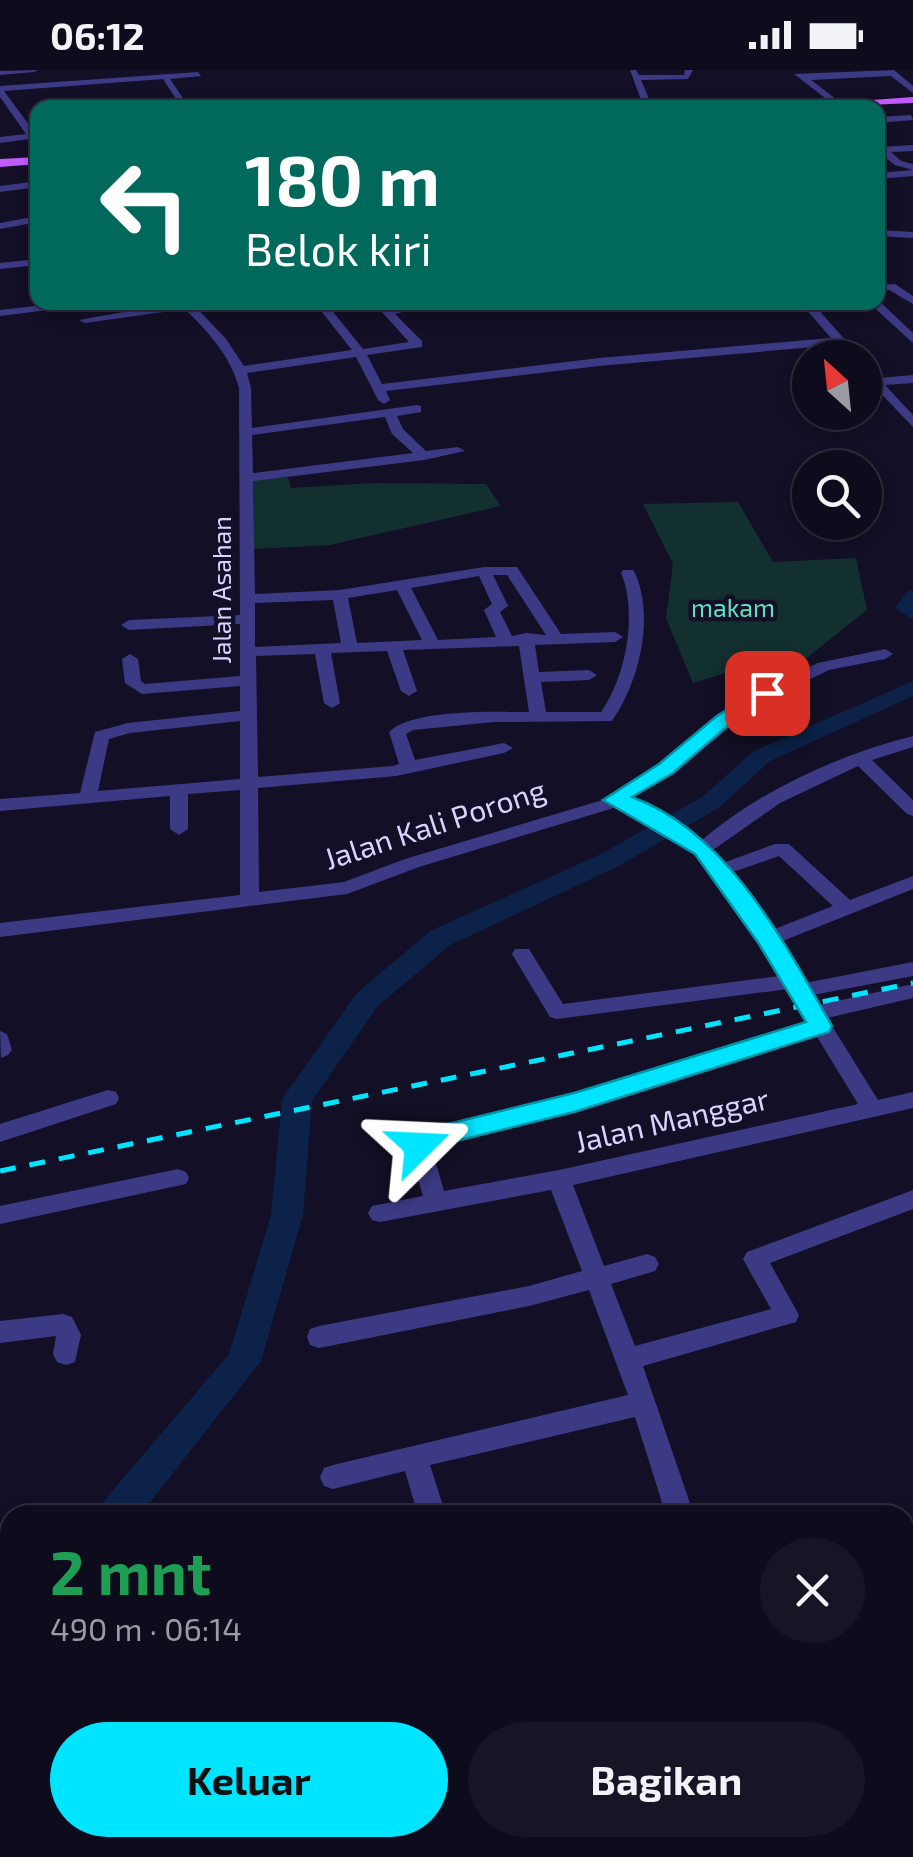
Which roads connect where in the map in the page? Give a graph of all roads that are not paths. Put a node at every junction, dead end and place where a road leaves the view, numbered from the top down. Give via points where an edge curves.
1 (34, 70) edge
2 (689, 70) edge
3 (793, 70) edge
4 (891, 72) edge
5 (0, 73) edge
6 (161, 74) edge
7 (198, 74) dead end
8 (635, 74) edge
9 (663, 74) edge
10 (804, 78) junction
11 (90, 81) junction
12 (0, 90) edge
13 (154, 90) dead end
14 (913, 90) edge
15 (100, 95) dead end
16 (160, 100) edge
17 (180, 100) edge
18 (646, 100) edge
19 (831, 100) edge
20 (913, 100) edge
21 (892, 102) junction
22 (885, 103) edge
23 (885, 120) edge
24 (912, 121) edge
25 (30, 122) edge
26 (20, 123) junction
27 (0, 125) edge
28 (30, 135) edge
29 (0, 140) edge
30 (30, 140) edge
31 (913, 148) edge
32 (885, 150) edge
33 (885, 154) edge
34 (30, 161) edge
35 (0, 163) edge
36 (913, 170) edge
37 (885, 175) edge
38 (30, 185) edge
39 (0, 189) edge
40 (30, 197) edge
41 (8, 200) dead end
42 (30, 221) edge
43 (0, 226) edge
44 (885, 234) edge
45 (913, 235) edge
46 (30, 263) edge
47 (0, 266) edge
48 (885, 280) edge
49 (891, 286) junction
50 (885, 287) edge
51 (911, 300) edge
52 (885, 302) edge
53 (30, 309) edge
54 (148, 310) edge
55 (192, 310) edge
56 (325, 310) edge
57 (386, 310) edge
58 (814, 310) edge
59 (882, 310) edge
60 (0, 312) edge
61 (85, 320) dead end
62 (913, 339) edge
63 (839, 340) edge
64 (792, 345) edge
65 (361, 354) junction
66 (241, 370) junction
67 (913, 379) edge
68 (882, 382) edge
69 (378, 388) junction
70 (882, 389) edge
71 (417, 409) dead end
72 (391, 414) junction
73 (913, 424) edge
74 (248, 432) junction
75 (458, 452) dead end
76 (424, 456) junction
77 (247, 478) junction
78 (484, 571) junction
79 (628, 572) dead end
80 (404, 588) junction
81 (340, 595) junction
82 (246, 599) junction
83 (246, 619) junction
84 (129, 626) dead end
85 (554, 636) junction
86 (615, 637) dead end
87 (526, 638) junction
88 (505, 639) junction
89 (431, 642) junction
90 (393, 644) junction
91 (350, 647) junction
92 (322, 649) junction
93 (248, 652) junction
94 (885, 654) dead end
95 (130, 658) dead end
96 (590, 675) dead end
97 (532, 676) junction
98 (248, 680) junction
99 (408, 690) dead end
100 (332, 703) dead end
101 (248, 715) junction
102 (538, 715) junction
103 (913, 741) edge
104 (504, 748) dead end
105 (862, 760) junction
106 (409, 766) junction
107 (249, 782) junction
108 (179, 789) junction
109 (88, 798) junction
110 (614, 800) junction
111 (0, 806) edge
112 (913, 810) edge
113 (179, 829) dead end
114 (699, 845) junction
115 (718, 871) junction
116 (913, 882) edge
117 (250, 899) junction
118 (846, 907) junction
119 (0, 930) edge
120 (768, 939) junction
121 (522, 954) dead end
122 (913, 969) edge
123 (796, 986) junction
124 (913, 991) edge
125 (817, 1020) junction
126 (0, 1039) edge
127 (1, 1050) edge
128 (108, 1098) dead end
129 (913, 1100) edge
130 (872, 1109) junction
131 (0, 1134) edge
132 (178, 1178) dead end
133 (558, 1179) junction
134 (913, 1199) edge
135 (436, 1201) junction
136 (11, 1212) edge
137 (380, 1213) dead end
138 (648, 1264) dead end
139 (597, 1280) junction
140 (0, 1332) edge
141 (319, 1337) dead end
142 (66, 1354) dead end
143 (627, 1359) junction
144 (644, 1402) junction
145 (414, 1457) junction
146 (333, 1476) dead end
147 (429, 1505) edge
148 (677, 1505) edge

1 - 5 street
2 - 9 street via 690,77
3 - 10 street
4 - 10 street
4 - 14 street
6 - 7 street
6 - 11 street
6 - 17 street
8 - 9 street
8 - 18 street
10 - 19 street
11 - 12 street
11 - 15 street
12 - 26 street
13 - 16 street
20 - 21 main road
21 - 22 main road
21 - 24 street
23 - 24 street
25 - 26 street
26 - 27 street
26 - 28 street
29 - 30 street
31 - 32 street
33 - 36 street
34 - 35 main road
36 - 37 street
38 - 39 street
40 - 41 street
42 - 43 street
44 - 45 street
46 - 47 street
48 - 49 street
49 - 50 street
49 - 51 street
51 - 52 street
53 - 60 street
54 - 61 street
55 - 66 street, Jalan Asahan
56 - 65 street
57 - 65 street via 418,344
58 - 63 street
59 - 62 street
64 - 69 street
65 - 66 street
65 - 69 street
66 - 74 street, Jalan Asahan
67 - 68 street
69 - 72 street
70 - 73 street
71 - 72 street
72 - 74 street via 272,437
72 - 76 street via 397,431
74 - 77 street, Jalan Asahan
75 - 76 street
76 - 77 street
77 - 82 street, Jalan Asahan
78 - 80 street
78 - 85 street via 512,570
78 - 88 street
79 - 102 street via 637,592 634,636 610,715
80 - 81 street
80 - 89 street
81 - 82 street
81 - 91 street
82 - 83 street, Jalan Asahan
83 - 84 street
83 - 93 street, Jalan Asahan
85 - 86 street
85 - 87 street
87 - 88 street
87 - 97 street
88 - 89 street
89 - 90 street
90 - 91 street
90 - 99 street
91 - 92 street
92 - 93 street
92 - 100 street
93 - 98 street, Jalan Asahan
94 - 110 street, Jalan Kali Porong via 824,666 753,700
95 - 98 street via 133,683 142,689
96 - 97 street
97 - 102 street
98 - 101 street, Jalan Asahan
101 - 107 street, Jalan Asahan
101 - 109 street via 101,736
102 - 106 street via 402,727 397,732
103 - 105 street
104 - 106 street
105 - 112 street
105 - 114 street via 782,796
106 - 107 street
107 - 108 street
107 - 117 street, Jalan Asahan
108 - 109 street
108 - 113 street
109 - 111 street
110 - 114 street
110 - 117 street, Jalan Kali Porong via 347,888
114 - 115 street
115 - 118 street via 782,848
115 - 120 street
116 - 118 street
117 - 119 street, Jalan Kali Porong
118 - 120 street
120 - 123 street
121 - 123 street via 557,1012
122 - 123 street
123 - 125 street
124 - 125 street
125 - 130 street
125 - 135 street via 574,1102 424,1139 418,1144
126 - 127 street
128 - 131 street
129 - 130 street, Jalan Manggar
130 - 133 street, Jalan Manggar
132 - 136 street
133 - 135 street
133 - 139 street, Jalan Manggar
134 - 143 street via 754,1259 787,1315
135 - 137 street
138 - 139 street
139 - 141 street
139 - 143 street, Jalan Manggar
140 - 142 street via 63,1325
143 - 144 street, Jalan Manggar
144 - 145 street
144 - 148 street, Jalan Manggar
145 - 146 street
145 - 147 street

